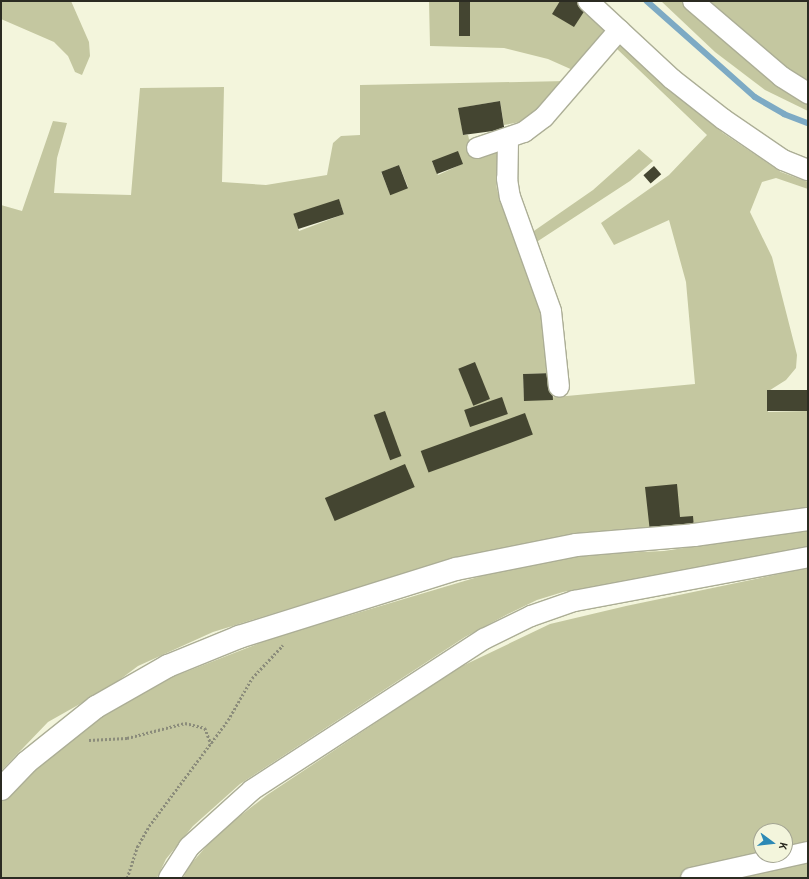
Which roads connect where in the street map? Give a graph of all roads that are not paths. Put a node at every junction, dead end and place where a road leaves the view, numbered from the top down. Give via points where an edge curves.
1 (588, 1) edge
2 (693, 1) edge
3 (619, 30) junction
4 (808, 93) edge
5 (508, 140) junction
6 (477, 148) dead end
7 (808, 170) edge
8 (560, 387) dead end
9 (808, 519) edge
10 (808, 557) edge
11 (1, 789) edge
12 (808, 852) edge
13 (169, 878) edge
14 (691, 878) edge

1 - 3 street
2 - 4 street via 782,77
3 - 5 street via 544,117
3 - 7 street via 672,79 728,123 782,160
5 - 6 street
5 - 8 street via 507,179 510,197 551,311
9 - 11 main road via 694,535 576,545 456,569 239,637 168,666 96,707 27,762
10 - 13 street via 574,600 531,616 484,639 252,790 189,847
12 - 14 street

